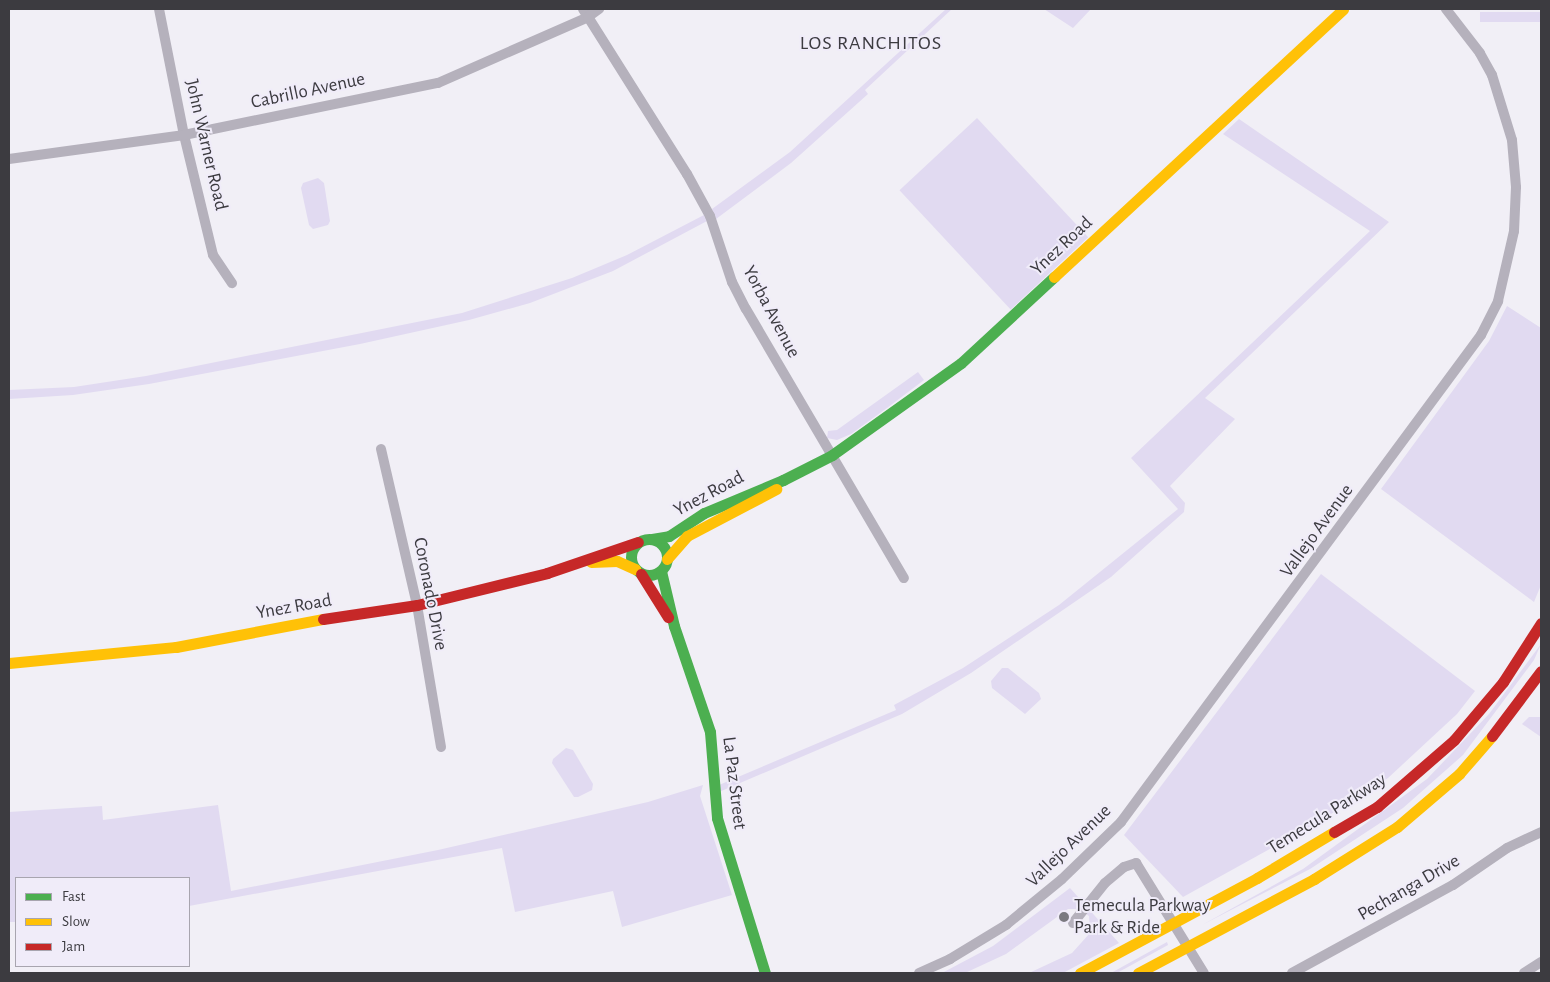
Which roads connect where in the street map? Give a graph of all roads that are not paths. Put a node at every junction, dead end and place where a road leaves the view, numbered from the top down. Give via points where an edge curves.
1 (159, 9) edge
2 (599, 9) edge
3 (1343, 9) edge
4 (1446, 9) edge
5 (586, 13) edge
6 (184, 136) junction
7 (9, 159) edge
8 (232, 283) dead end
9 (381, 449) dead end
10 (832, 455) junction
11 (783, 480) junction
12 (652, 539) junction
13 (638, 542) junction
14 (667, 559) junction
15 (582, 562) junction
16 (661, 571) junction
17 (638, 572) junction
18 (904, 578) dead end
19 (417, 605) junction
20 (1541, 623) edge
21 (674, 626) junction
22 (9, 663) edge
23 (1541, 671) edge
24 (441, 747) dead end
25 (1541, 832) edge
26 (1073, 923) dead end
27 (1172, 923) junction
28 (1188, 946) junction
29 (1541, 962) edge
30 (765, 973) edge
31 (919, 973) edge
32 (1080, 973) edge
33 (1138, 973) edge
34 (1204, 973) edge
35 (1292, 973) edge
36 (1524, 973) edge

1 - 6 street, John Warner Road
2 - 5 street, Cabrillo Avenue
3 - 10 main road, Ynez Road via 961,364
4 - 31 street, Vallejo Avenue via 1480,53 1492,75 1512,140 1516,187 1514,231 1498,301 1481,335 1121,822 1068,873 1006,925
5 - 6 street, Cabrillo Avenue via 438,83
5 - 10 street, Yorba Avenue via 710,216 732,282
6 - 7 street, Cabrillo Avenue
6 - 8 street, John Warner Road via 213,255
9 - 19 street, Coronado Drive
10 - 11 main road, Ynez Road
10 - 18 street, Yorba Avenue
11 - 12 main road, Ynez Road via 704,513 669,536
11 - 14 main road, Ynez Road via 767,495 687,536
12 - 13 main road
12 - 14 main road via 665,548
13 - 15 main road, Ynez Road
13 - 17 main road via 631,553
14 - 16 main road
15 - 17 main road, Ynez Road via 617,561
15 - 19 main road, Ynez Road
16 - 17 main road via 652,575
16 - 21 main road, La Paz Street
17 - 21 main road, La Paz Street
19 - 22 main road, Ynez Road via 320,619 176,647
19 - 24 street, Coronado Drive
20 - 27 main road, Temecula Parkway via 1503,682 1467,725 1400,789 1322,842
21 - 30 main road, La Paz Street via 710,732 717,818
23 - 28 main road via 1487,743 1459,774 1397,826 1314,878
25 - 35 street, Pechanga Drive via 1507,848 1453,885
26 - 27 street via 1104,883 1132,863 1139,864
27 - 28 street
27 - 32 main road, Temecula Parkway
28 - 33 main road
28 - 34 street
29 - 36 street

